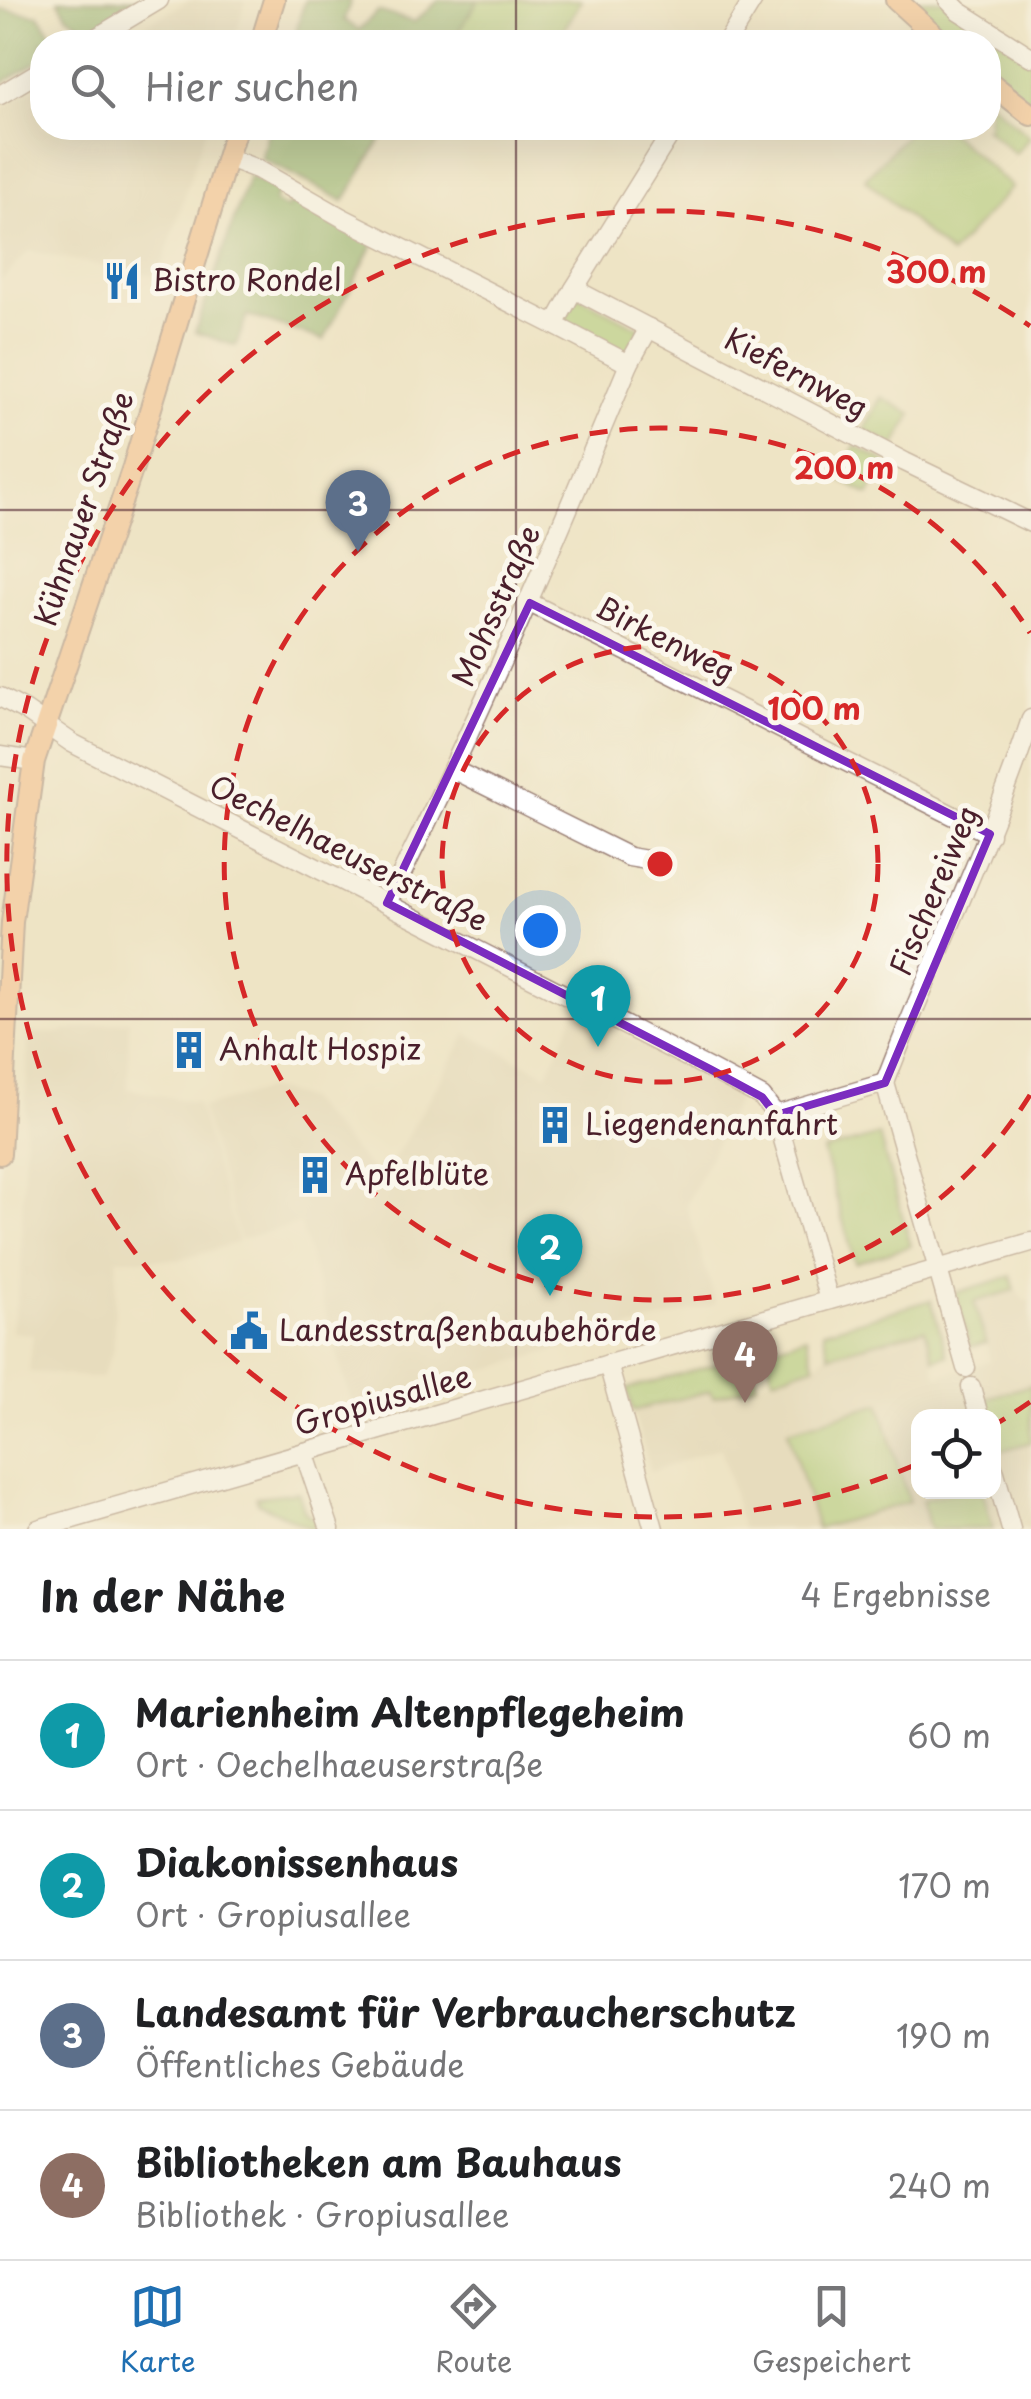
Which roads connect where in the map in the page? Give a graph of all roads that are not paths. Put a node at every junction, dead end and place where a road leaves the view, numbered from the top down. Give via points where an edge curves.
1 (159, 0) edge
2 (274, 0) edge
3 (753, 0) edge
4 (896, 0) edge
5 (948, 0) edge
6 (109, 30) edge
7 (265, 30) edge
8 (734, 30) edge
9 (929, 30) edge
10 (989, 30) edge
11 (1001, 38) edge
12 (1031, 57) edge
13 (30, 77) edge
14 (1001, 91) edge
15 (0, 95) edge
16 (1031, 116) edge
17 (233, 140) edge
18 (667, 140) edge
19 (228, 158) junction
20 (574, 289) junction
21 (554, 325) junction
22 (649, 328) junction
23 (630, 364) junction
24 (1031, 523) edge
25 (530, 603) junction
26 (0, 698) edge
27 (1031, 719) edge
28 (44, 725) junction
29 (0, 756) edge
30 (34, 761) junction
31 (454, 770) junction
32 (1023, 772) edge
33 (990, 834) junction
34 (652, 861) dead end
35 (387, 903) junction
36 (885, 1083) junction
37 (776, 1115) junction
38 (0, 1154) edge
39 (1031, 1242) edge
40 (939, 1269) junction
41 (829, 1300) junction
42 (608, 1364) junction
43 (966, 1368) dead end
44 (971, 1388) dead end
45 (977, 1409) edge
46 (304, 1452) junction
47 (1001, 1494) edge
48 (81, 1523) edge
49 (38, 1529) edge
50 (330, 1529) edge
51 (654, 1529) edge
52 (1011, 1529) edge

1 - 6 street
2 - 7 main road
3 - 8 street
4 - 9 main road
5 - 10 street
11 - 12 street
13 - 15 street
14 - 16 main road
17 - 19 main road, Kühnauer Straße
18 - 20 street
19 - 21 street
19 - 28 main road, Kühnauer Straße via 133,467
20 - 21 street
20 - 22 street, Kiefernweg
21 - 23 street
22 - 23 street, Mohsstraße
22 - 24 street, Kiefernweg
23 - 25 street, Mohsstraße
25 - 31 street, Mohsstraße
25 - 33 street, Birkenweg
26 - 28 street, Oechelhaeuserstraße
27 - 32 street, Fischereiweg
28 - 30 main road, Kühnauer Straße
28 - 35 street, Oechelhaeuserstraße
29 - 30 street
30 - 38 main road, Kühnauer Straße via 12,922
31 - 34 street via 629,856
31 - 35 street, Mohsstraße
32 - 33 street, Fischereiweg
33 - 36 street, Fischereiweg
35 - 37 street, Oechelhaeuserstraße via 710,1068 762,1097
36 - 37 street
36 - 40 street
37 - 41 street
39 - 40 street, Gropiusallee
40 - 41 street, Gropiusallee
40 - 43 street
41 - 42 street, Gropiusallee
42 - 46 street, Gropiusallee
42 - 51 street
44 - 45 street
46 - 48 street, Gropiusallee
46 - 50 street
47 - 52 street
48 - 49 street, Gropiusallee

